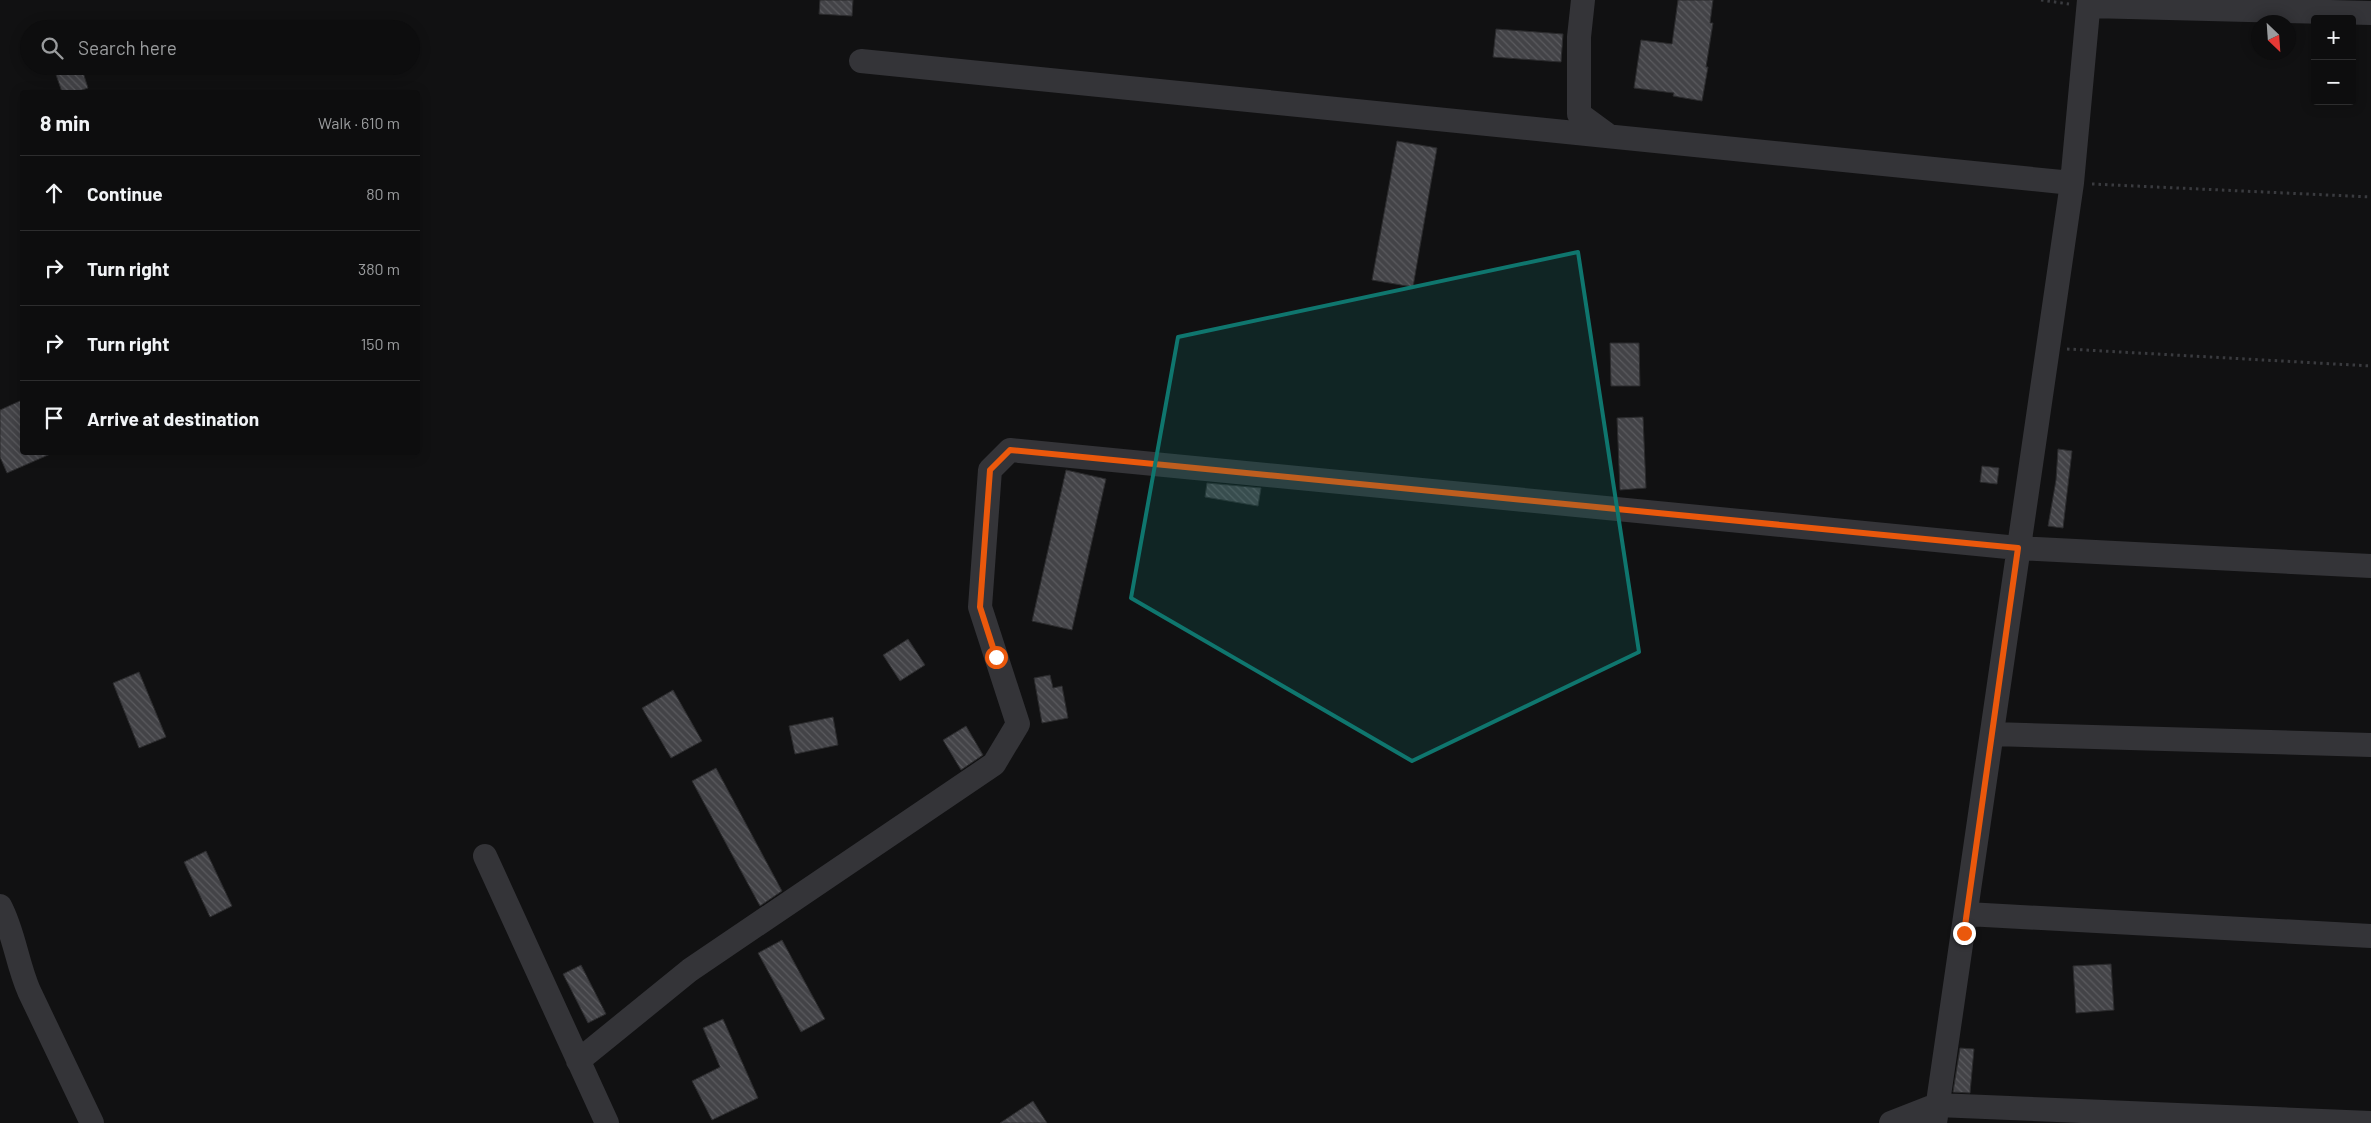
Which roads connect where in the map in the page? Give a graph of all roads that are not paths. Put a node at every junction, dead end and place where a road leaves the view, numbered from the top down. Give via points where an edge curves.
1 (1583, 0) edge
2 (2089, 3) edge
3 (2371, 13) edge
4 (861, 62) dead end
5 (1611, 137) junction
6 (2072, 183) junction
7 (2018, 548) junction
8 (2371, 566) edge
9 (1992, 734) junction
10 (2371, 745) edge
11 (485, 856) dead end
12 (0, 906) edge
13 (1967, 914) junction
14 (2371, 936) edge
15 (578, 1062) junction
16 (1936, 1114) edge
17 (2371, 1122) edge
18 (92, 1123) edge
19 (607, 1123) edge
20 (1891, 1123) edge

1 - 5 street via 1579,37 1579,114
2 - 3 street
2 - 6 street
4 - 5 street
5 - 6 street
6 - 7 street
7 - 8 street
7 - 9 street
7 - 15 street via 1010,450 990,470 980,607 1018,724 994,764 690,970
9 - 10 street
9 - 13 street
11 - 15 street
12 - 18 street via 20,971
13 - 14 street
13 - 16 street
15 - 19 street
16 - 17 street
16 - 20 street

